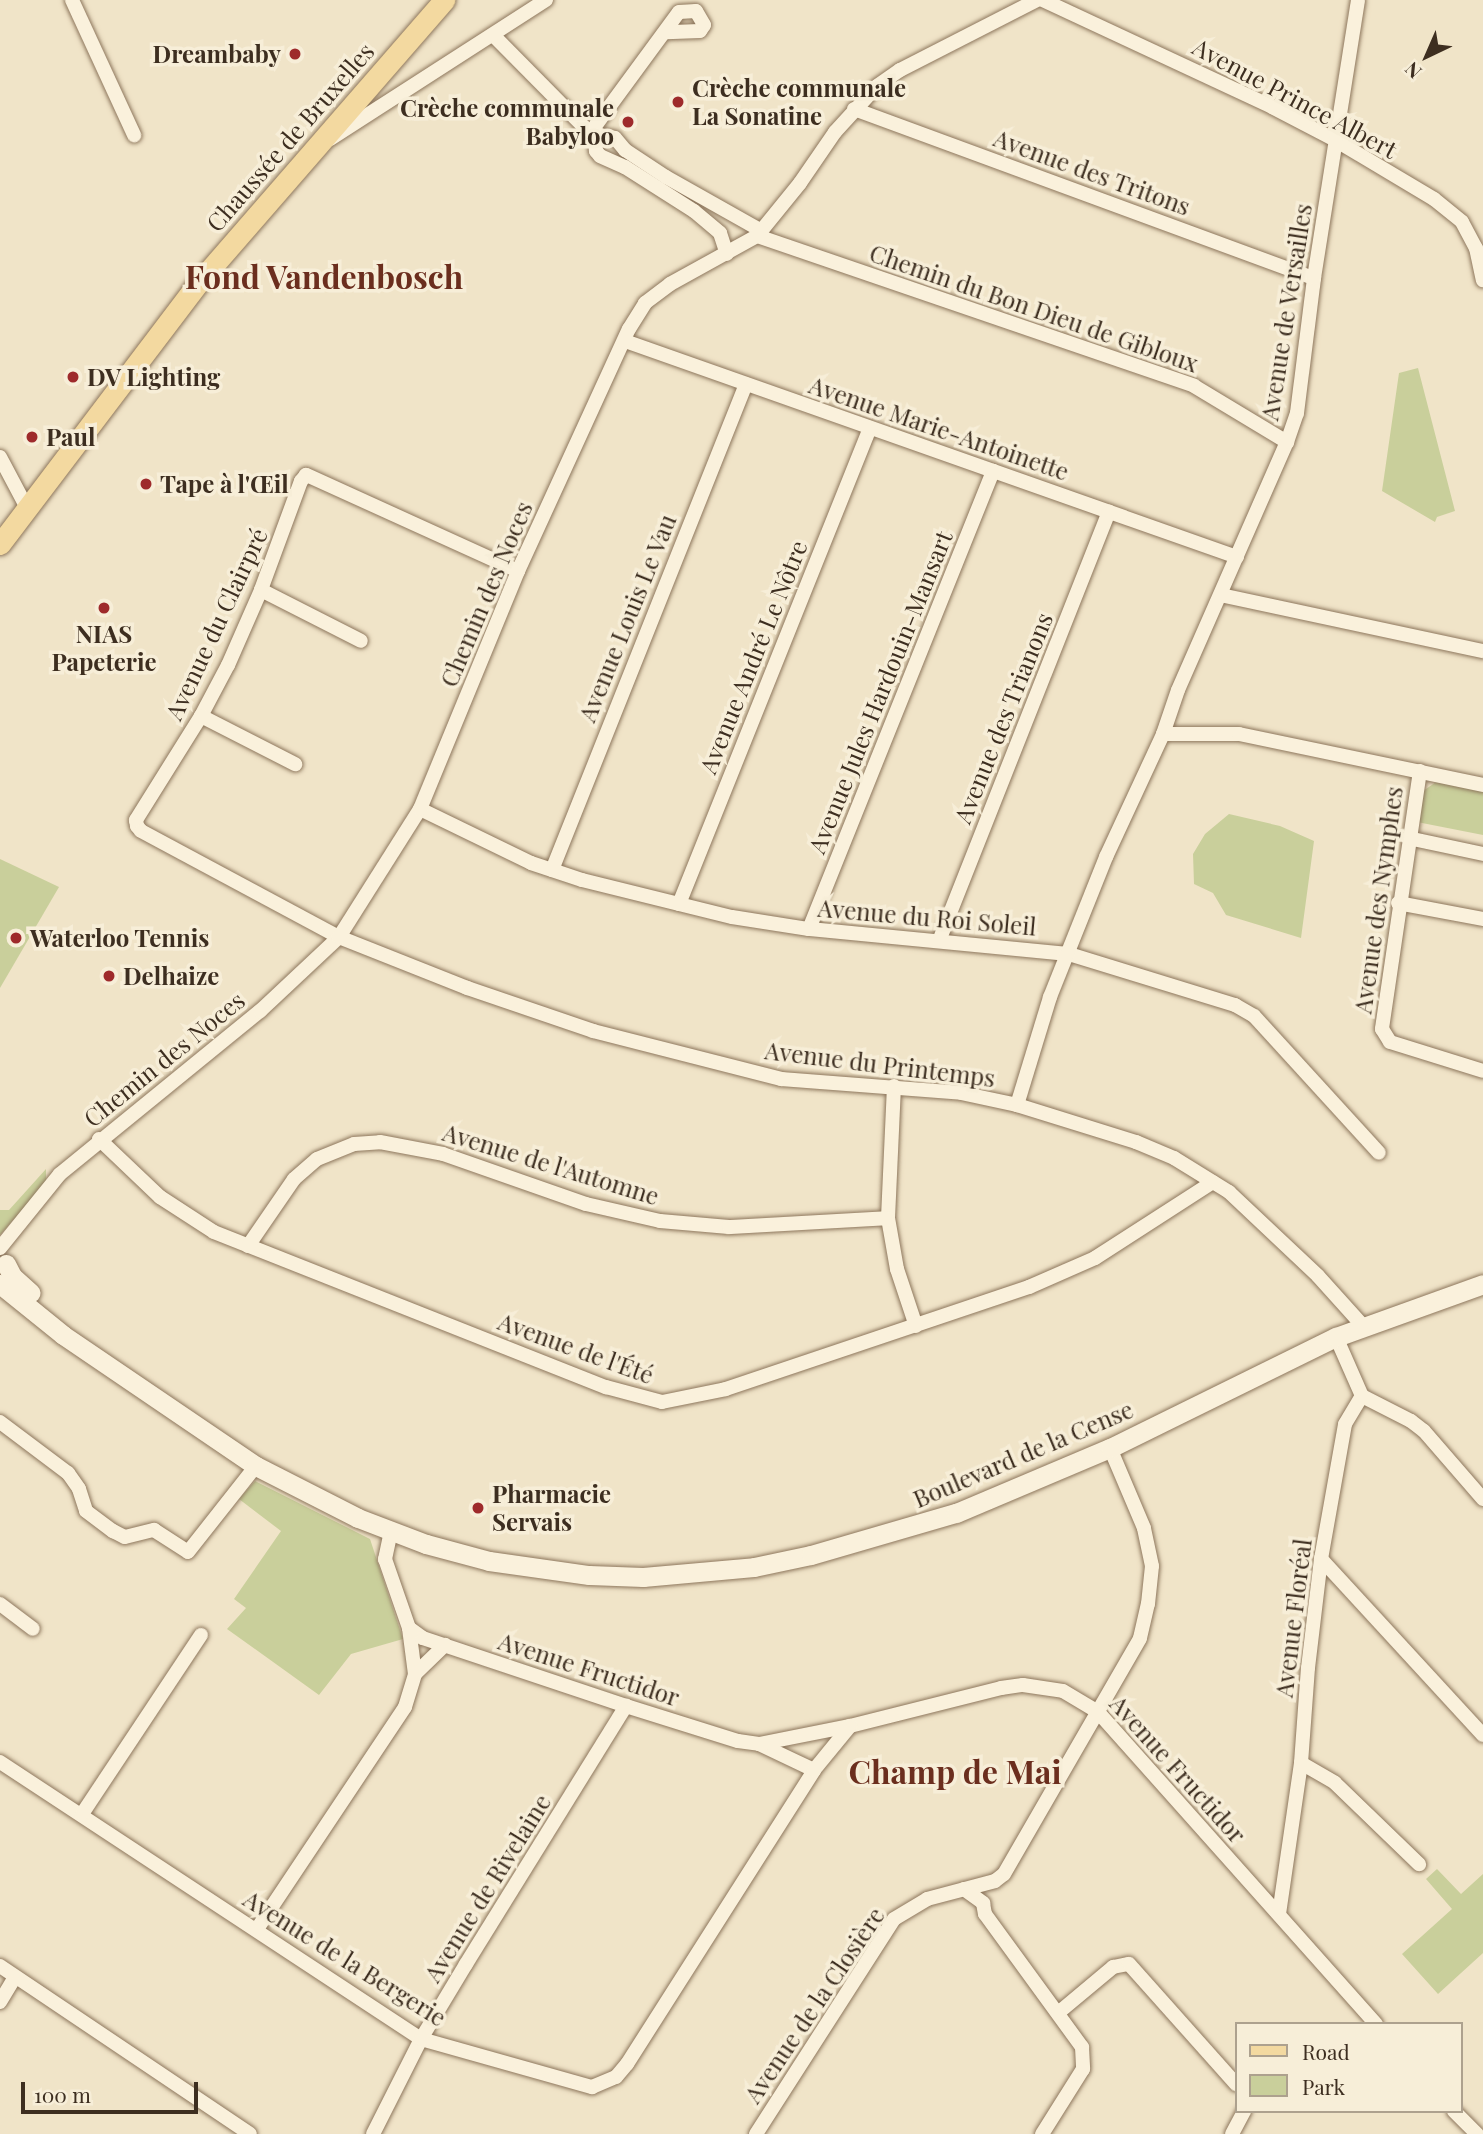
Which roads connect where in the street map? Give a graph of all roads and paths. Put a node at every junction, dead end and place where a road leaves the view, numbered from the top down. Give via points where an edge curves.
1 (72, 0) edge
2 (444, 0) edge
3 (546, 0) edge
4 (1037, 0) edge
5 (1043, 0) edge
6 (1357, 0) edge
7 (666, 32) dead end
8 (493, 35) junction
9 (854, 108) junction
10 (134, 135) dead end
11 (593, 135) junction
12 (1335, 140) junction
13 (314, 149) junction
14 (759, 234) junction
15 (727, 254) junction
16 (1314, 278) junction
17 (1483, 280) edge
18 (625, 341) junction
19 (746, 384) junction
20 (870, 428) junction
21 (1287, 442) junction
22 (0, 457) edge
23 (993, 471) junction
24 (27, 508) junction
25 (1110, 512) junction
26 (0, 544) edge
27 (1237, 557) junction
28 (518, 571) junction
29 (261, 590) junction
30 (1221, 595) junction
31 (361, 641) dead end
32 (1483, 650) edge
33 (201, 716) junction
34 (1163, 734) junction
35 (295, 764) dead end
36 (1420, 771) junction
37 (1483, 785) edge
38 (421, 809) junction
39 (1408, 838) junction
40 (1483, 854) edge
41 (552, 870) junction
42 (1398, 903) junction
43 (679, 904) junction
44 (1483, 919) edge
45 (810, 929) junction
46 (340, 937) junction
47 (939, 941) junction
48 (1069, 954) junction
49 (1483, 1071) edge
50 (894, 1086) junction
51 (1017, 1105) junction
52 (99, 1139) junction
53 (1379, 1153) dead end
54 (1213, 1182) junction
55 (888, 1217) junction
56 (248, 1246) junction
57 (1, 1260) edge
58 (0, 1284) edge
59 (1483, 1284) edge
60 (916, 1326) junction
61 (1363, 1326) junction
62 (1336, 1337) junction
63 (107, 1362) junction
64 (1362, 1396) junction
65 (0, 1422) edge
66 (1110, 1448) junction
67 (256, 1466) junction
68 (1483, 1499) edge
69 (391, 1531) junction
70 (1321, 1559) junction
71 (0, 1604) edge
72 (409, 1628) junction
73 (33, 1629) dead end
74 (201, 1635) dead end
75 (445, 1645) junction
76 (415, 1674) junction
77 (626, 1706) junction
78 (1098, 1712) junction
79 (850, 1726) junction
80 (1483, 1735) edge
81 (759, 1744) junction
82 (0, 1762) edge
83 (1301, 1763) junction
84 (814, 1770) junction
85 (82, 1814) junction
86 (1419, 1864) dead end
87 (995, 1881) junction
88 (964, 1889) junction
89 (983, 1903) junction
90 (1279, 1914) junction
91 (257, 1929) junction
92 (0, 1966) edge
93 (15, 1977) junction
94 (0, 2002) edge
95 (1058, 2013) junction
96 (1374, 2022) edge
97 (422, 2039) junction
98 (1234, 2082) edge
99 (1243, 2113) edge
100 (1456, 2113) edge
101 (250, 2134) edge
102 (373, 2134) edge
103 (756, 2134) edge
104 (1042, 2134) edge
105 (1233, 2134) edge
106 (1477, 2134) edge

1 - 10 street
2 - 13 main road, Chaussée de Bruxelles
3 - 8 street
4 - 9 street, Chemin des Noces via 900,70
5 - 12 street, Avenue Prince Albert
6 - 12 street, Avenue de Versailles
7 - 11 street
8 - 11 street, Chemin du Bon Dieu de Gibloux
8 - 13 street
9 - 14 street, Chemin des Noces
9 - 16 street, Avenue des Tritons
11 - 14 street, Chemin du Bon Dieu de Gibloux via 615,138 625,150
11 - 15 street, Chemin du Bon Dieu de Gibloux via 600,156 663,190 720,233
12 - 16 street, Avenue de Versailles
12 - 17 street, Avenue Prince Albert via 1437,201 1462,222 1476,248
13 - 24 main road, Chaussée de Bruxelles via 199,282
14 - 15 street, Chemin des Noces
14 - 21 street, Chemin du Bon Dieu de Gibloux via 1194,386
15 - 18 street, Chemin des Noces via 645,303
16 - 21 street, Avenue de Versailles via 1297,413
18 - 19 street, Avenue Marie-Antoinette
18 - 28 street, Chemin des Noces
19 - 20 street, Avenue Marie-Antoinette
19 - 41 street, Avenue Louis Le Vau
20 - 23 street, Avenue Marie-Antoinette
20 - 43 street, Avenue André Le Nôtre
21 - 27 street, Avenue de Versailles
22 - 24 street
23 - 25 street, Avenue Marie-Antoinette
23 - 45 street, Avenue Jules Hardouin-Mansart
24 - 26 main road, Chaussée de Bruxelles
25 - 27 street, Avenue Marie-Antoinette
25 - 47 street, Avenue des Trianons
27 - 30 street, Avenue de Versailles
28 - 29 street, Avenue du Clairpré via 306,475
28 - 38 street, Chemin des Noces
29 - 31 street
29 - 33 street, Avenue du Clairpré
30 - 32 street
30 - 34 street, Avenue de Versailles
33 - 35 street
33 - 46 street, Avenue du Clairpré via 136,820 141,831
34 - 36 street via 1239,734
34 - 48 street, Avenue de Versailles via 1106,858
36 - 37 street
36 - 39 street, Avenue des Nymphes
38 - 41 street, Avenue du Roi Soleil via 487,844
38 - 46 street, Chemin des Noces
39 - 40 street
39 - 42 street, Avenue des Nymphes
41 - 43 street, Avenue du Roi Soleil
42 - 44 street
42 - 49 street, Avenue des Nymphes via 1384,1036 1390,1042
43 - 45 street, Avenue du Roi Soleil via 754,922
45 - 47 street, Avenue du Roi Soleil
46 - 50 street, Avenue du Printemps via 467,988 593,1031 781,1079
46 - 52 street, Chemin des Noces via 260,1011
47 - 48 street, Avenue du Roi Soleil
48 - 51 street, Avenue de Versailles via 1050,997
48 - 53 street, Avenue du Roi Soleil via 1245,1009
50 - 51 street, Avenue du Printemps
50 - 55 street
51 - 54 street, Avenue du Printemps via 1136,1142
52 - 56 street, Avenue de l'Été via 131,1172 185,1215
52 - 57 street, Chemin des Noces via 60,1174
54 - 60 street, Avenue de l'Été via 1083,1263
54 - 61 street, Avenue du Printemps via 1255,1215
55 - 56 street, Avenue de l'Automne via 729,1227 660,1221 586,1203 443,1154 380,1142 354,1143 317,1159 286,1189
55 - 60 street via 897,1269
56 - 60 street, Avenue de l'Été via 606,1387 662,1402 726,1390
57 - 63 main road, Boulevard de la Cense via 21,1285
58 - 63 main road, Boulevard de la Cense via 63,1335
59 - 61 main road, Boulevard de la Cense
61 - 62 main road, Boulevard de la Cense
62 - 64 street
62 - 66 main road, Boulevard de la Cense
63 - 67 main road, Boulevard de la Cense
64 - 68 street via 1424,1431
64 - 70 street, Avenue Floréal via 1345,1424
65 - 67 street via 68,1473 86,1511 113,1531 125,1537 154,1530 188,1552
66 - 69 main road, Boulevard de la Cense via 956,1513 880,1537 811,1555 699,1573 643,1577 538,1570 468,1556
66 - 78 street via 1144,1528 1152,1566 1140,1638
67 - 69 main road, Boulevard de la Cense
69 - 72 street via 384,1559
70 - 80 street
70 - 83 street, Avenue Floréal
71 - 73 street
72 - 75 street, Avenue Fructidor
72 - 76 street
74 - 85 street
75 - 76 street
75 - 77 street, Avenue Fructidor
76 - 91 street via 405,1707
77 - 81 street, Avenue Fructidor
77 - 97 street, Avenue de Rivelaine
78 - 79 street, Avenue Fructidor via 1063,1691 1023,1685
78 - 87 street via 1012,1863
78 - 90 street, Avenue Fructidor
79 - 81 street, Avenue Fructidor
79 - 84 street, Avenue de la Bergerie
81 - 84 street, Avenue Fructidor
82 - 85 street, Avenue de la Bergerie
83 - 86 street via 1335,1783
83 - 90 street, Avenue Floréal
84 - 97 street, Avenue de la Bergerie via 617,2077 592,2087 576,2084
85 - 91 street, Avenue de la Bergerie
87 - 88 street, Avenue de la Closière
87 - 89 street
88 - 89 street
88 - 103 street, Avenue de la Closière via 927,1899 894,1919
89 - 95 street via 985,1914
90 - 96 street, Avenue Fructidor
91 - 97 street, Avenue de la Bergerie
92 - 93 street
93 - 94 street
93 - 101 street
95 - 98 street via 1113,1967 1129,1964
95 - 104 street via 1082,2047 1083,2069
97 - 102 street, Avenue de Rivelaine
99 - 105 street
100 - 106 street

